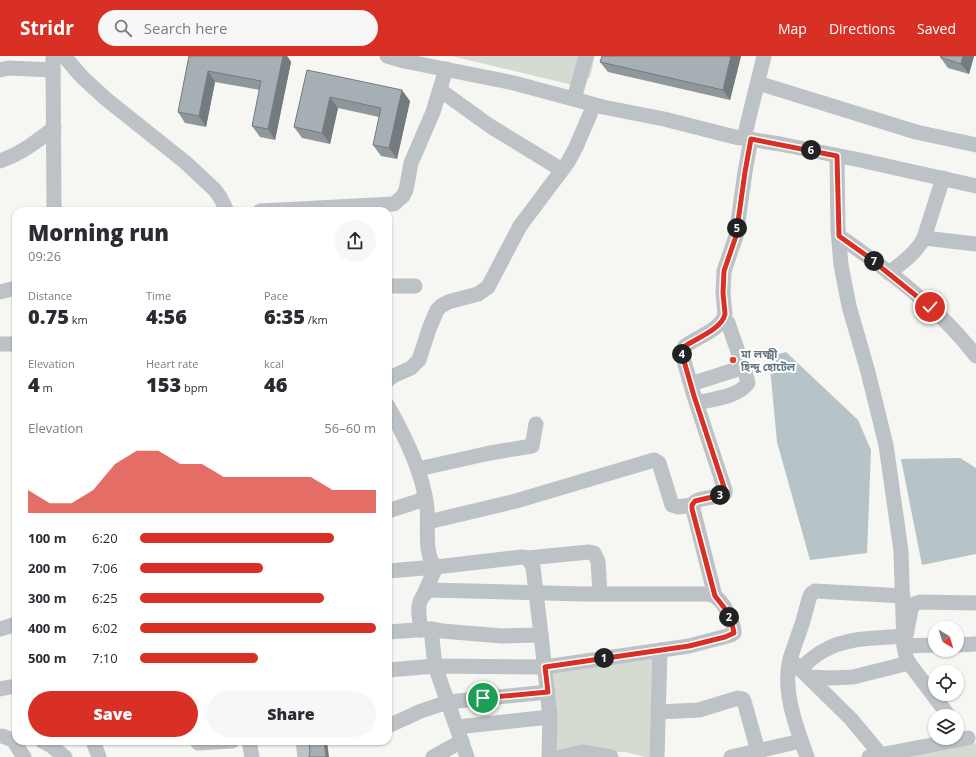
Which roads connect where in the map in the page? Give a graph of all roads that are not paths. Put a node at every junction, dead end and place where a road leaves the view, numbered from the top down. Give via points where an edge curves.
1 (64, 56) edge
2 (387, 56) edge
3 (586, 56) edge
4 (764, 56) edge
5 (20, 62) edge
6 (53, 63) edge
7 (446, 69) junction
8 (0, 70) edge
9 (758, 83) junction
10 (440, 90) junction
11 (574, 99) junction
12 (594, 104) junction
13 (54, 128) junction
14 (747, 139) junction
15 (976, 145) edge
16 (837, 156) junction
17 (0, 161) edge
18 (562, 170) junction
19 (943, 178) junction
20 (976, 186) edge
21 (54, 207) edge
22 (225, 207) edge
23 (372, 207) edge
24 (839, 236) junction
25 (924, 238) junction
26 (976, 244) edge
27 (889, 273) junction
28 (392, 286) edge
29 (415, 286) dead end
30 (12, 289) edge
31 (0, 292) edge
32 (724, 319) junction
33 (0, 344) edge
34 (12, 344) edge
35 (976, 356) edge
36 (744, 367) junction
37 (392, 377) edge
38 (691, 384) junction
39 (697, 403) junction
40 (392, 413) edge
41 (536, 424) dead end
42 (418, 469) junction
43 (425, 498) junction
44 (692, 505) junction
45 (392, 510) edge
46 (428, 522) junction
47 (528, 558) junction
48 (436, 567) junction
49 (392, 571) edge
50 (535, 592) junction
51 (424, 594) junction
52 (600, 594) junction
53 (715, 596) junction
54 (902, 596) junction
55 (976, 602) edge
56 (12, 625) edge
57 (0, 629) edge
58 (426, 630) junction
59 (392, 632) edge
60 (541, 634) junction
61 (904, 641) junction
62 (928, 644) edge
63 (976, 644) edge
64 (964, 645) edge
65 (660, 650) junction
66 (909, 663) junction
67 (435, 666) junction
68 (545, 667) junction
69 (800, 668) junction
70 (392, 670) edge
71 (12, 687) edge
72 (0, 689) edge
73 (548, 692) junction
74 (448, 702) junction
75 (944, 709) edge
76 (658, 712) junction
77 (550, 717) junction
78 (392, 724) edge
79 (457, 727) junction
80 (972, 739) edge
81 (462, 741) junction
82 (801, 741) junction
83 (13, 745) edge
84 (51, 745) edge
85 (94, 745) edge
86 (210, 745) edge
87 (250, 745) edge
88 (304, 745) edge
89 (199, 747) edge
90 (758, 751) junction
91 (875, 756) edge
92 (24, 757) edge
93 (65, 757) edge
94 (99, 757) edge
95 (252, 757) edge
96 (305, 757) edge
97 (433, 757) edge
98 (467, 757) edge
99 (549, 757) edge
100 (562, 757) edge
101 (611, 757) edge
102 (657, 757) edge
103 (731, 757) edge
104 (808, 757) edge

1 - 22 street via 98,92 194,170 215,190
2 - 7 street
3 - 11 street
4 - 9 street
5 - 6 street
5 - 8 street
6 - 13 street
7 - 10 street
7 - 11 street
9 - 14 street
9 - 15 street via 916,132
10 - 18 street via 490,126
10 - 23 street via 411,163 404,196 394,204
11 - 12 street
12 - 14 street
12 - 18 street via 576,146
13 - 17 street via 15,156
13 - 21 street
14 - 16 street
14 - 32 street via 736,236 723,278
16 - 19 street
16 - 24 street
18 - 37 street via 520,226 488,287 478,294 440,306 419,360 411,368
19 - 20 street
19 - 25 street
24 - 27 street
24 - 54 street via 842,272 849,306 886,445 901,551
25 - 26 street
25 - 27 street via 911,256
27 - 35 street via 956,330
28 - 29 street
30 - 31 street
32 - 36 street via 728,323
32 - 38 street via 718,326 685,346 682,354
33 - 34 street
36 - 38 street
36 - 39 street via 748,383 744,388
38 - 39 street
39 - 44 street via 725,493 698,500
40 - 42 street
41 - 42 street via 532,446
42 - 43 street
43 - 45 street
43 - 46 street
44 - 46 street via 672,505 659,463 654,460 516,500
44 - 53 street
46 - 48 street via 429,555
47 - 48 street
47 - 50 street via 533,567
47 - 52 street via 594,553 598,561
48 - 49 street
48 - 51 street
50 - 51 street via 430,590
50 - 52 street
50 - 60 street
51 - 58 street via 419,604
52 - 53 street
53 - 65 street via 726,610 734,633 689,646
54 - 61 street
54 - 69 street via 815,591 809,600
55 - 61 street via 914,604
56 - 57 street
58 - 59 street
58 - 60 street via 502,636
58 - 67 street
60 - 68 street
61 - 62 street
61 - 66 street
61 - 69 street via 864,639 837,644
63 - 64 street
65 - 68 street
65 - 76 street
66 - 69 street via 853,676 830,678
66 - 75 street
67 - 68 street
67 - 70 street
67 - 74 street
68 - 73 street
69 - 82 street via 787,669 788,690
69 - 91 street via 851,719
71 - 72 street
73 - 74 street
73 - 77 street
74 - 78 street
74 - 79 street
76 - 90 street via 699,710 742,699
76 - 102 street
77 - 79 street
77 - 99 street
79 - 81 street
80 - 91 street
81 - 97 street
81 - 98 street
82 - 90 street
82 - 104 street
83 - 92 street
84 - 93 street
85 - 94 street
86 - 89 street
87 - 95 street
88 - 96 street
90 - 103 street
100 - 101 street via 582,752

